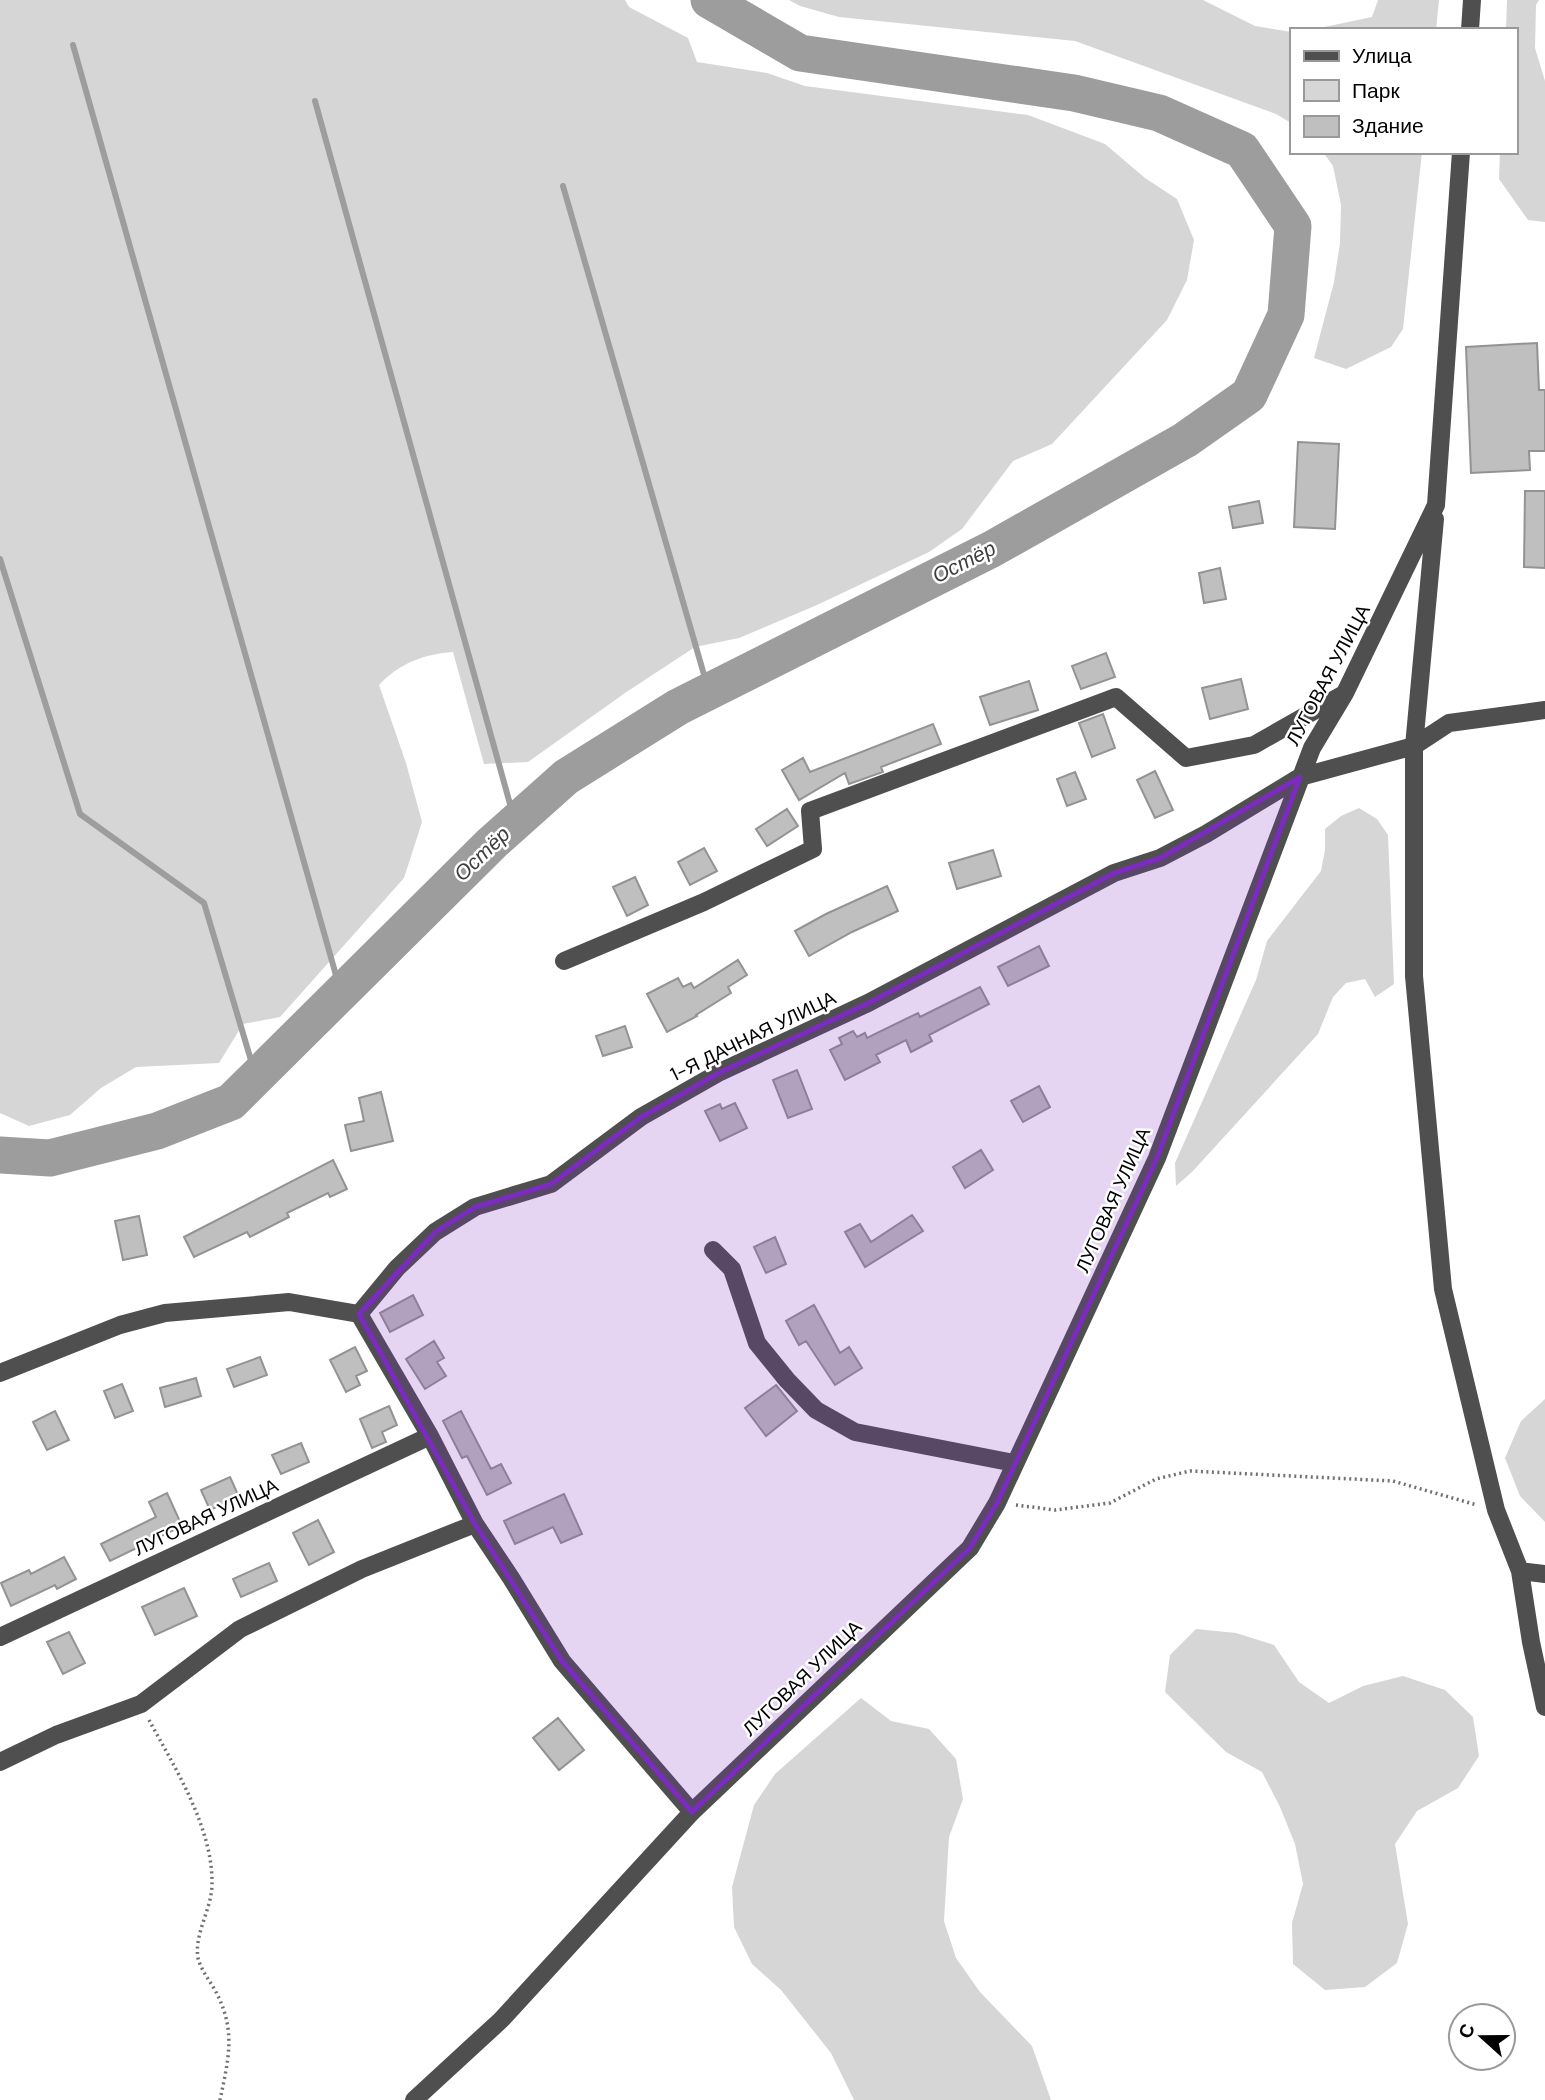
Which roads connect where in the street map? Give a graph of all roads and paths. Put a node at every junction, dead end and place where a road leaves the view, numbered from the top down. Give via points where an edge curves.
1 (1472, 0) edge
2 (1470, 28) edge
3 (1461, 154) edge
4 (1436, 505) junction
5 (1345, 693) junction
6 (1545, 710) edge
7 (1414, 746) junction
8 (1300, 778) junction
9 (564, 961) dead end
10 (713, 1250) dead end
11 (359, 1314) junction
12 (0, 1373) edge
13 (430, 1436) junction
14 (1014, 1463) junction
15 (997, 1503) junction
16 (1496, 1510) junction
17 (475, 1524) junction
18 (1520, 1571) junction
19 (1545, 1574) edge
20 (0, 1637) edge
21 (141, 1704) junction
22 (1545, 1707) edge
23 (0, 1762) edge
24 (692, 1812) junction
25 (220, 2100) edge
26 (414, 2100) edge

1 - 2 street
3 - 4 street, ЛУГОВАЯ УЛИЦА
4 - 5 street, ЛУГОВАЯ УЛИЦА
4 - 7 street
5 - 8 street, ЛУГОВАЯ УЛИЦА via 1311,748
5 - 9 street via 1254,745 1186,758 1116,697 810,811 813,849 704,902
6 - 7 street, 1-Я ДАЧНАЯ УЛИЦА via 1449,723
7 - 8 street, 1-Я ДАЧНАЯ УЛИЦА
7 - 16 street via 1414,976 1443,1289
8 - 11 street, 1-Я ДАЧНАЯ УЛИЦА via 1160,858 1114,873 868,1003 720,1072 641,1118 551,1184 475,1207 425,1241
8 - 14 street, ЛУГОВАЯ УЛИЦА via 1157,1158
10 - 14 street via 732,1269 757,1343 816,1410 855,1432
11 - 12 street via 289,1302 165,1313 120,1325
11 - 13 street
13 - 17 street
13 - 20 street, ЛУГОВАЯ УЛИЦА
14 - 15 street, ЛУГОВАЯ УЛИЦА
15 - 16 path via 1055,1510 1110,1503 1156,1479 1190,1471 1393,1480
15 - 24 street, ЛУГОВАЯ УЛИЦА via 970,1548
16 - 18 street
17 - 21 street via 362,1569 240,1629
17 - 24 street via 562,1661
18 - 19 street
18 - 22 street
21 - 23 street via 56,1735
21 - 25 path via 189,1795 211,1866 211,1901 197,1954 226,2013 230,2039
24 - 26 street, ЛУГОВАЯ УЛИЦА via 501,2020

